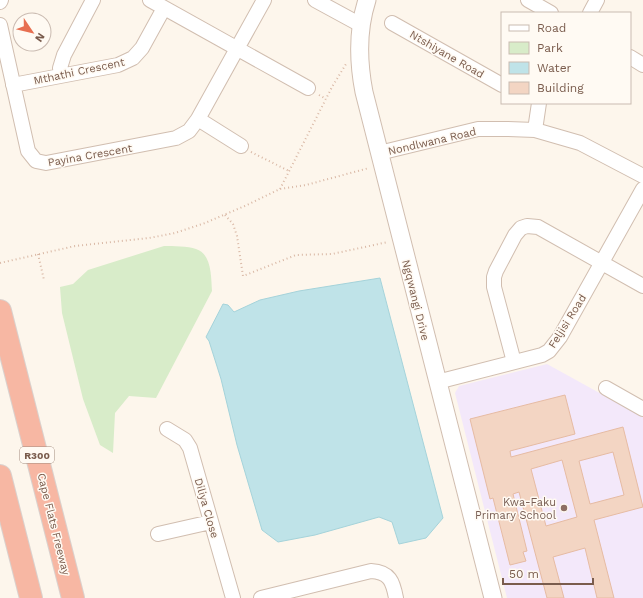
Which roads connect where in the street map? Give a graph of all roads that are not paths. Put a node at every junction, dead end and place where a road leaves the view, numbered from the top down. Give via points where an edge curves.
1 (93, 0) edge
2 (150, 0) edge
3 (264, 0) edge
4 (315, 0) edge
5 (366, 0) edge
6 (528, 0) edge
7 (597, 0) edge
8 (164, 8) junction
9 (549, 12) edge
10 (591, 12) edge
11 (392, 23) dead end
12 (0, 25) edge
13 (360, 25) junction
14 (236, 49) junction
15 (631, 58) edge
16 (643, 65) edge
17 (62, 75) junction
18 (501, 84) edge
19 (13, 85) junction
20 (308, 88) dead end
21 (537, 104) edge
22 (198, 119) junction
23 (535, 130) junction
24 (241, 146) road end
25 (377, 160) junction
26 (643, 176) edge
27 (643, 190) edge
28 (602, 263) junction
29 (643, 286) edge
30 (0, 311) edge
31 (514, 362) junction
32 (437, 382) junction
33 (606, 388) dead end
34 (643, 409) edge
35 (167, 429) dead end
36 (0, 476) edge
37 (211, 522) junction
38 (158, 534) dead end
39 (31, 598) edge
40 (73, 598) edge
41 (233, 598) edge
42 (261, 598) edge
43 (396, 598) edge
44 (493, 598) edge

1 - 17 street via 64,55 60,68
2 - 8 street
3 - 14 street, Payina Crescent
4 - 13 street
5 - 13 street, Ngqwangi Drive
6 - 9 street
7 - 10 street
8 - 14 street
8 - 17 street, Mthathi Crescent via 142,48 133,58 118,65
11 - 18 street, Ntshiyane Road
12 - 19 street, Payina Crescent
13 - 25 street, Ngqwangi Drive via 360,72
14 - 20 street
14 - 22 street, Payina Crescent
15 - 16 street
17 - 19 street, Mthathi Crescent
19 - 22 street, Payina Crescent via 28,151 36,161 46,164 176,138 189,131
21 - 23 street
22 - 24 street
23 - 25 street, Nondlwana Road via 478,129
23 - 26 street, Nondlwana Road via 580,143
25 - 32 street, Ngqwangi Drive
27 - 28 street, Feljisi Road
28 - 29 street
28 - 31 street, Feljisi Road via 553,347 542,355
28 - 31 street via 538,227 521,228 494,277 494,287
30 - 40 highway, Cape Flats Freeway / R300
31 - 32 street, Feljisi Road
32 - 44 street, Ngqwangi Drive
33 - 34 street
35 - 37 street, Diliya Close via 185,440 190,448
36 - 39 highway
37 - 38 street
37 - 41 street, Diliya Close
42 - 43 street via 380,571 390,578

